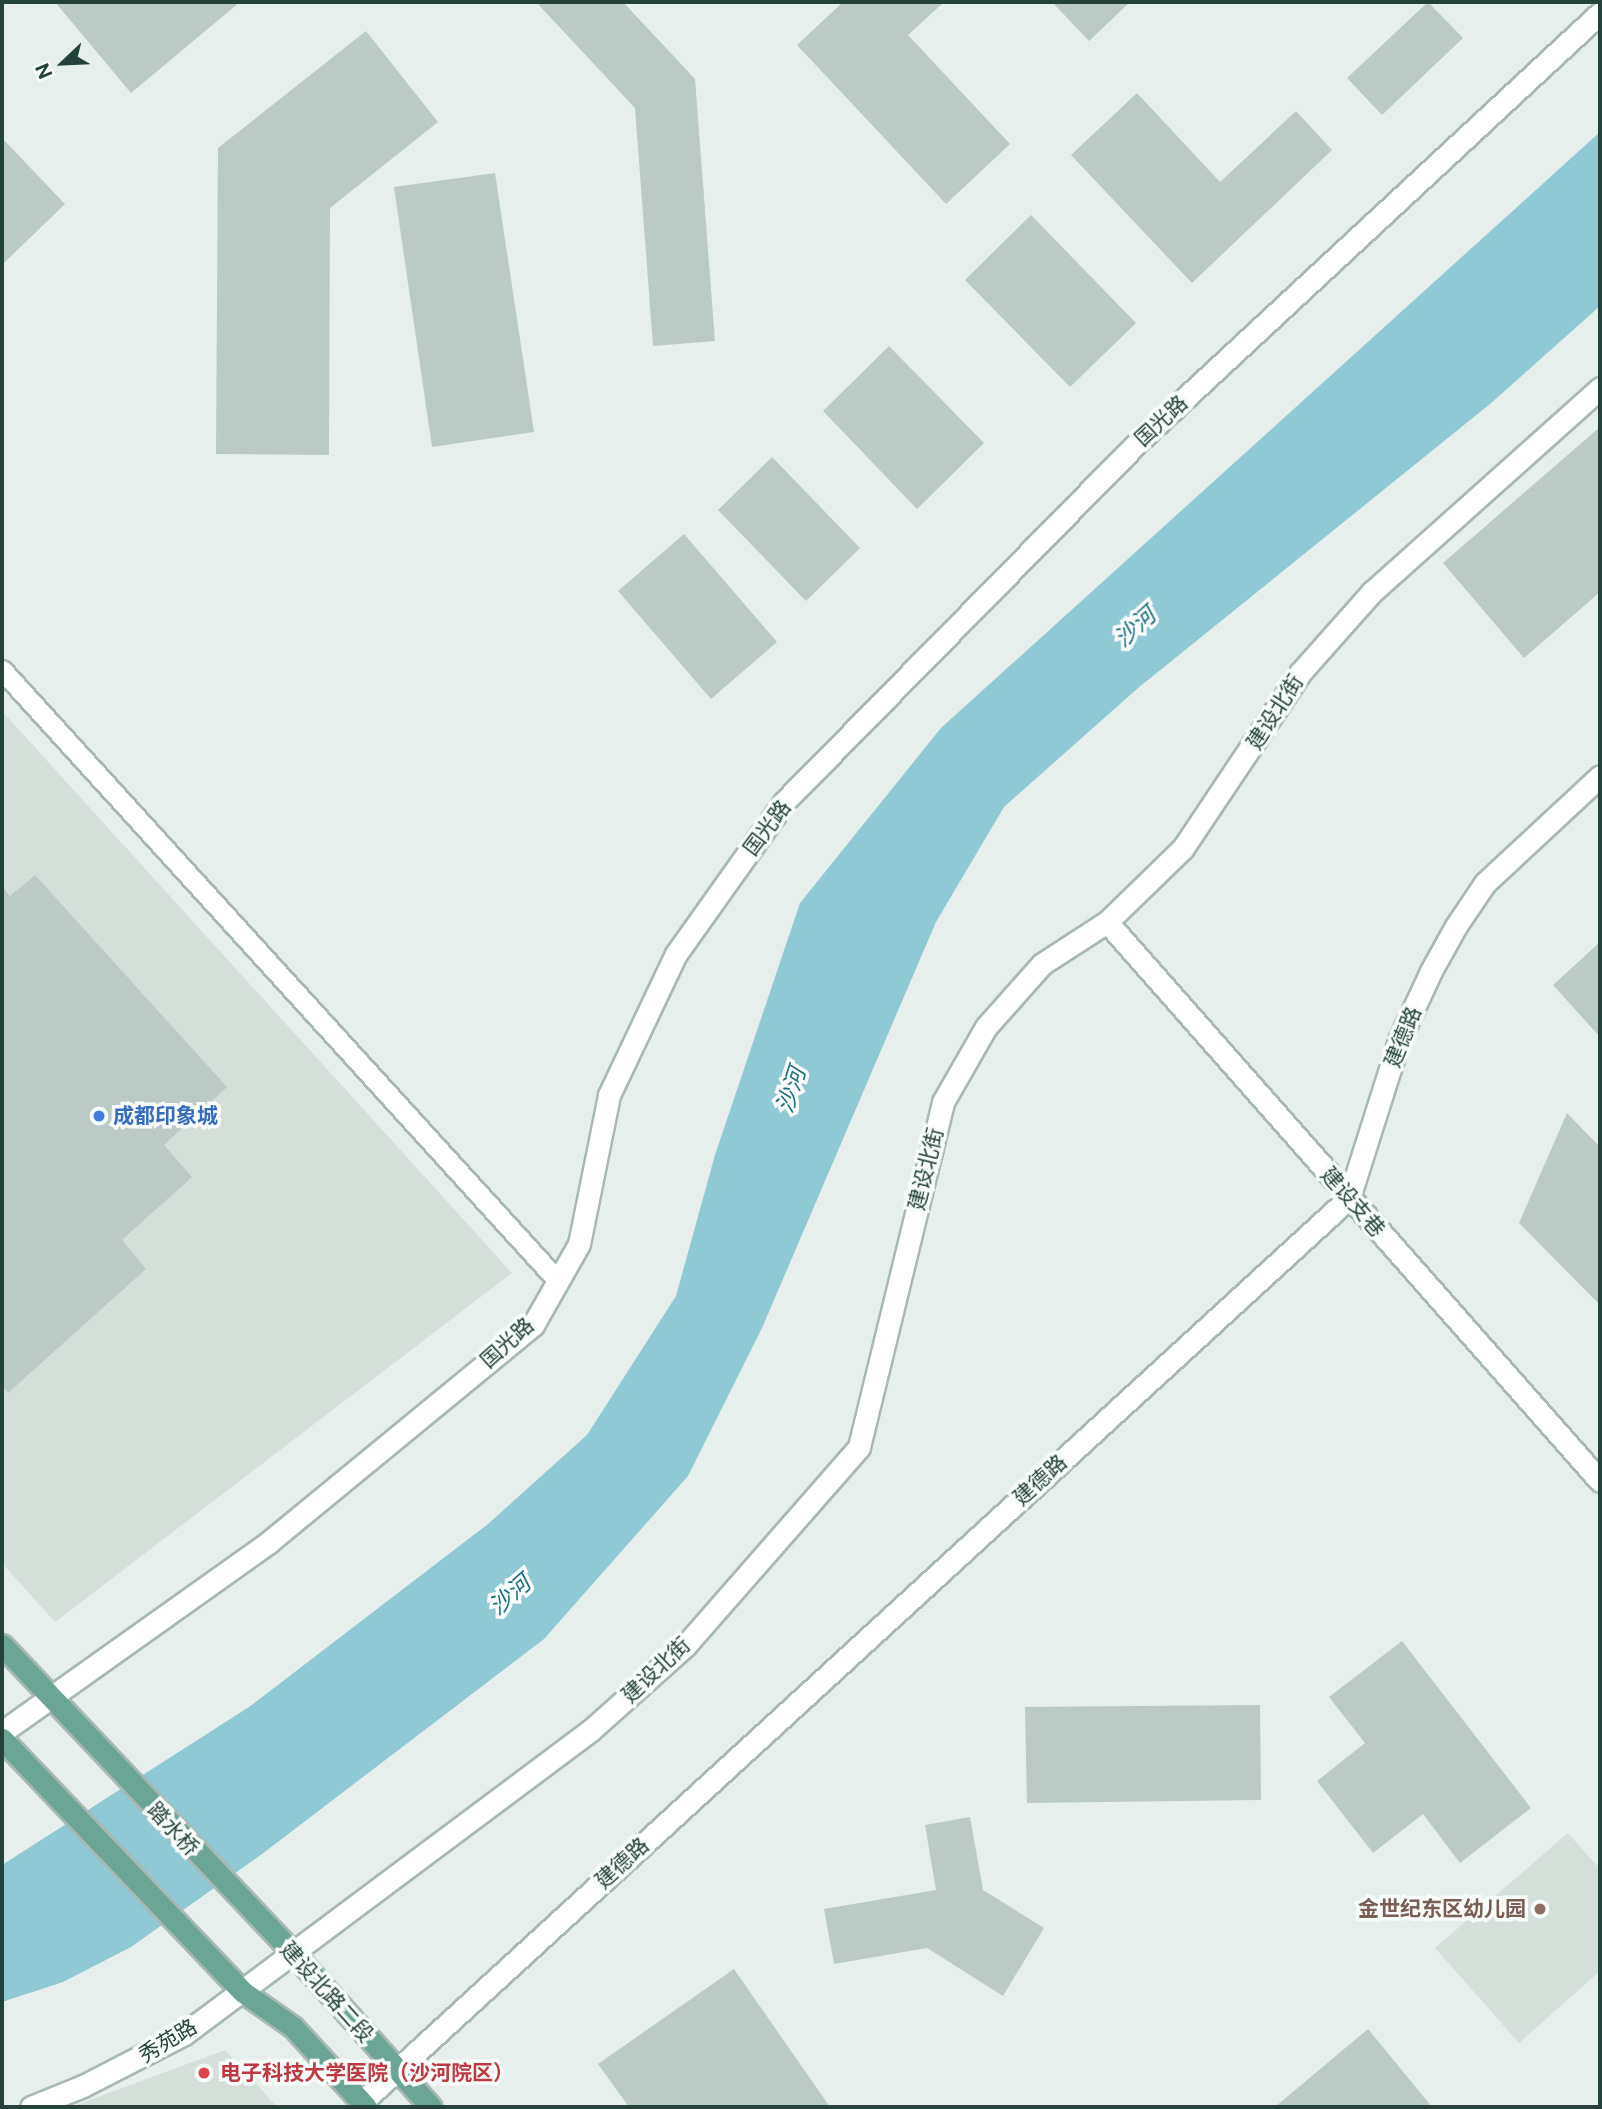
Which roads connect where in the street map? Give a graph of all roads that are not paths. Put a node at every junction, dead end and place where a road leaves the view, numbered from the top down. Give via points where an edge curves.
1 (1600, 13) edge
2 (1600, 388) edge
3 (2, 670) edge
4 (1600, 776) edge
5 (1107, 922) junction
6 (1349, 1198) junction
7 (558, 1281) junction
8 (1600, 1481) edge
9 (2, 1645) edge
10 (50, 1698) junction
11 (2, 1732) edge
12 (2, 1739) edge
13 (249, 1909) joint
14 (294, 1954) junction
15 (243, 1992) junction
16 (396, 2069) junction
17 (364, 2105) edge
18 (31, 2107) edge
19 (430, 2107) edge

1 - 7 street, 国光路 via 1140,439 784,802 676,954 609,1096 579,1244
2 - 5 street, 建设北街 via 1371,592 1300,673 1183,848
3 - 7 lane
4 - 6 street, 建德路 via 1485,883 1457,926 1399,1040
5 - 6 street, 建设支巷
5 - 14 street, 建设北街 via 1042,964 986,1027 943,1102 859,1447 685,1646 591,1730
6 - 8 street, 建设支巷
6 - 16 street, 建德路
7 - 10 street, 国光路 via 533,1325 269,1542
9 - 10 main road
10 - 11 street, 国光路
10 - 13 main road, 踏水桥
12 - 15 main road
13 - 14 main road, 建设北路二段
14 - 15 street, 秀苑路
14 - 16 main road, 建设北路二段
15 - 17 main road via 293,2027
15 - 18 street, 秀苑路 via 138,2060
16 - 17 street, 建德路
16 - 19 main road, 建设北路二段

